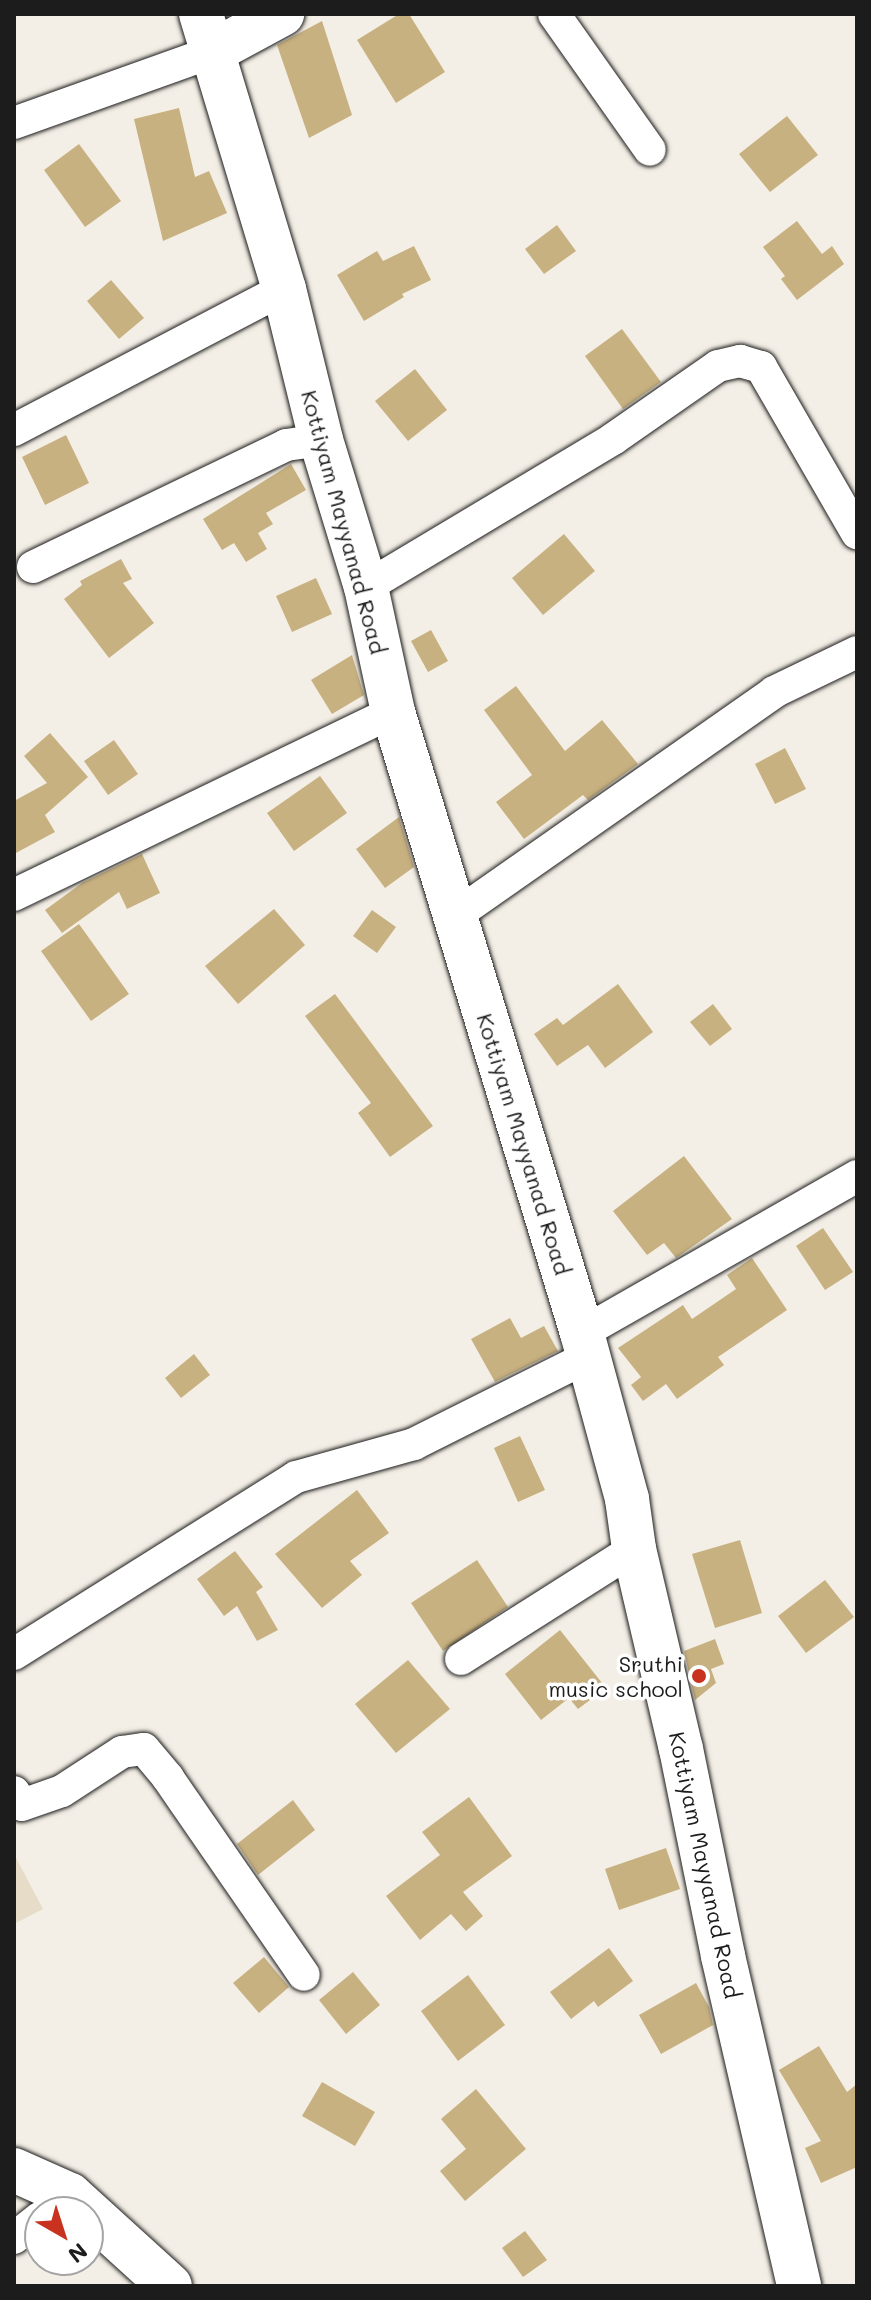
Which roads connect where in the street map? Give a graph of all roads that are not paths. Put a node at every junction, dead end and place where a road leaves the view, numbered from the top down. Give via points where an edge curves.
1 (282, 14) edge
2 (554, 14) edge
3 (207, 33) edge
4 (14, 123) edge
5 (650, 150) dead end
6 (284, 289) junction
7 (14, 430) edge
8 (321, 440) junction
9 (857, 533) edge
10 (33, 567) dead end
11 (366, 587) junction
12 (857, 652) edge
13 (393, 712) junction
14 (14, 895) edge
15 (456, 915) junction
16 (857, 1176) edge
17 (585, 1345) junction
18 (634, 1549) junction
19 (14, 1654) edge
20 (461, 1659) dead end
21 (14, 1792) edge
22 (304, 1975) dead end
23 (14, 2170) edge
24 (40, 2196) edge
25 (104, 2243) edge
26 (170, 2286) edge
27 (799, 2286) edge

1 - 3 main road
2 - 5 street
3 - 4 street
3 - 6 main road, Kottiyam Mayyanad Road
6 - 7 street
6 - 8 main road, Kottiyam Mayyanad Road
8 - 10 street via 286,445
8 - 11 main road, Kottiyam Mayyanad Road
9 - 11 street via 761,367 740,361 718,366 613,439
11 - 13 main road, Kottiyam Mayyanad Road
12 - 15 street via 774,692
13 - 14 street
13 - 15 main road, Kottiyam Mayyanad Road
15 - 17 main road, Kottiyam Mayyanad Road
16 - 17 street
17 - 18 main road, Kottiyam Mayyanad Road via 627,1499
17 - 19 street via 414,1444 296,1477
18 - 20 street
18 - 27 main road, Kottiyam Mayyanad Road
21 - 22 street via 22,1805 62,1791 122,1752 144,1749
23 - 24 main road
25 - 26 main road

